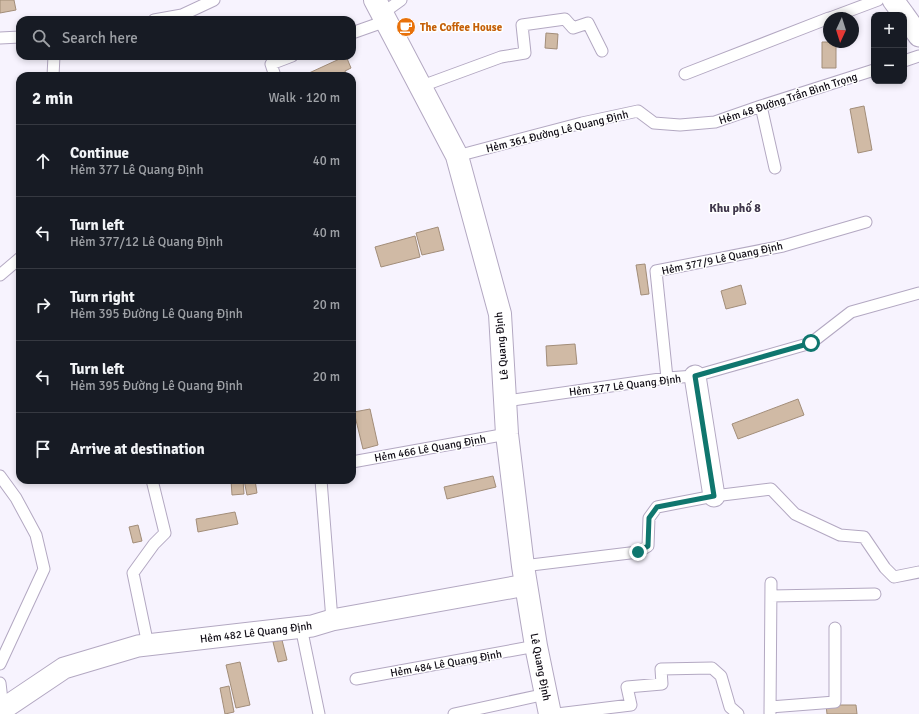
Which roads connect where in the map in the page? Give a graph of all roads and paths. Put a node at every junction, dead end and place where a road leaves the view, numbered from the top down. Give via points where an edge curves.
1 (214, 0) edge
2 (401, 0) edge
3 (878, 0) edge
4 (893, 0) edge
5 (381, 11) edge
6 (845, 12) edge
7 (902, 12) edge
8 (176, 16) edge
9 (907, 19) edge
10 (823, 20) edge
11 (356, 30) edge
12 (919, 36) edge
13 (16, 37) edge
14 (0, 38) edge
15 (602, 51) dead end
16 (919, 56) edge
17 (54, 60) edge
18 (282, 60) edge
19 (907, 60) edge
20 (871, 71) edge
21 (53, 72) edge
22 (274, 72) edge
23 (684, 74) dead end
24 (422, 86) junction
25 (761, 106) junction
26 (654, 123) joint
27 (457, 156) junction
28 (775, 168) dead end
29 (866, 222) dead end
30 (16, 261) edge
31 (0, 275) edge
32 (919, 294) edge
33 (695, 376) junction
34 (667, 378) junction
35 (506, 401) junction
36 (507, 434) junction
37 (356, 461) edge
38 (0, 476) edge
39 (153, 484) edge
40 (321, 484) edge
41 (714, 496) junction
42 (919, 572) edge
43 (525, 575) junction
44 (771, 583) dead end
45 (875, 594) dead end
46 (771, 596) junction
47 (332, 620) junction
48 (301, 627) junction
49 (834, 628) dead end
50 (148, 645) junction
51 (536, 646) junction
52 (0, 664) edge
53 (356, 679) dead end
54 (0, 683) edge
55 (548, 704) edge
56 (2, 710) edge
57 (631, 710) edge
58 (768, 712) edge
59 (319, 714) edge
60 (454, 714) edge
61 (557, 714) edge
62 (738, 714) edge

1 - 8 lane
2 - 5 lane
3 - 6 lane
4 - 7 street
5 - 11 lane
5 - 24 main road, Lê Quang Định
9 - 12 street
10 - 23 lane
13 - 14 lane
15 - 24 lane via 588,23 573,28 565,19 522,25 525,53 501,57
16 - 19 lane
17 - 21 lane
18 - 22 lane via 272,64
20 - 25 lane, Hẻm 48 Đường Trần Bình Trọng
24 - 27 main road, Lê Quang Định
25 - 26 lane, Hẻm 48 Đường Trần Bình Trọng via 715,122 680,125
25 - 28 lane
26 - 27 lane, Hẻm 361 Đường Lê Quang Định via 638,111
27 - 35 main road, Lê Quang Định via 500,314
29 - 34 lane, Hẻm 377/9 Lê Quang Định via 783,246 656,271
30 - 31 lane
32 - 33 lane, Hẻm 377 Lê Quang Định via 851,312 811,343
33 - 34 lane, Hẻm 377 Lê Quang Định
33 - 41 street
34 - 35 lane, Hẻm 377 Lê Quang Định
35 - 36 main road, Lê Quang Định
36 - 37 lane, Hẻm 466 Lê Quang Định
36 - 43 main road, Lê Quang Định
38 - 52 lane via 16,498 36,535 44,569
39 - 50 lane via 165,533 133,573
40 - 47 lane
41 - 42 lane via 771,489 795,514 840,535 864,537 894,577
41 - 43 lane via 657,507 649,518 648,546 638,552
43 - 47 street, Hẻm 482 Lê Quang Định
43 - 51 main road, Lê Quang Định
44 - 46 lane
45 - 46 lane
46 - 58 lane
47 - 48 street, Hẻm 482 Lê Quang Định
48 - 50 street, Hẻm 482 Lê Quang Định
48 - 59 lane
49 - 58 lane via 835,702
50 - 56 street, Hẻm 482 Lê Quang Định via 64,668
51 - 53 lane, Hẻm 484 Lê Quang Định
51 - 55 main road, Lê Quang Định
54 - 56 lane
55 - 60 lane
57 - 61 lane
57 - 62 lane via 627,687 662,684 661,669 712,668 721,676 730,707

